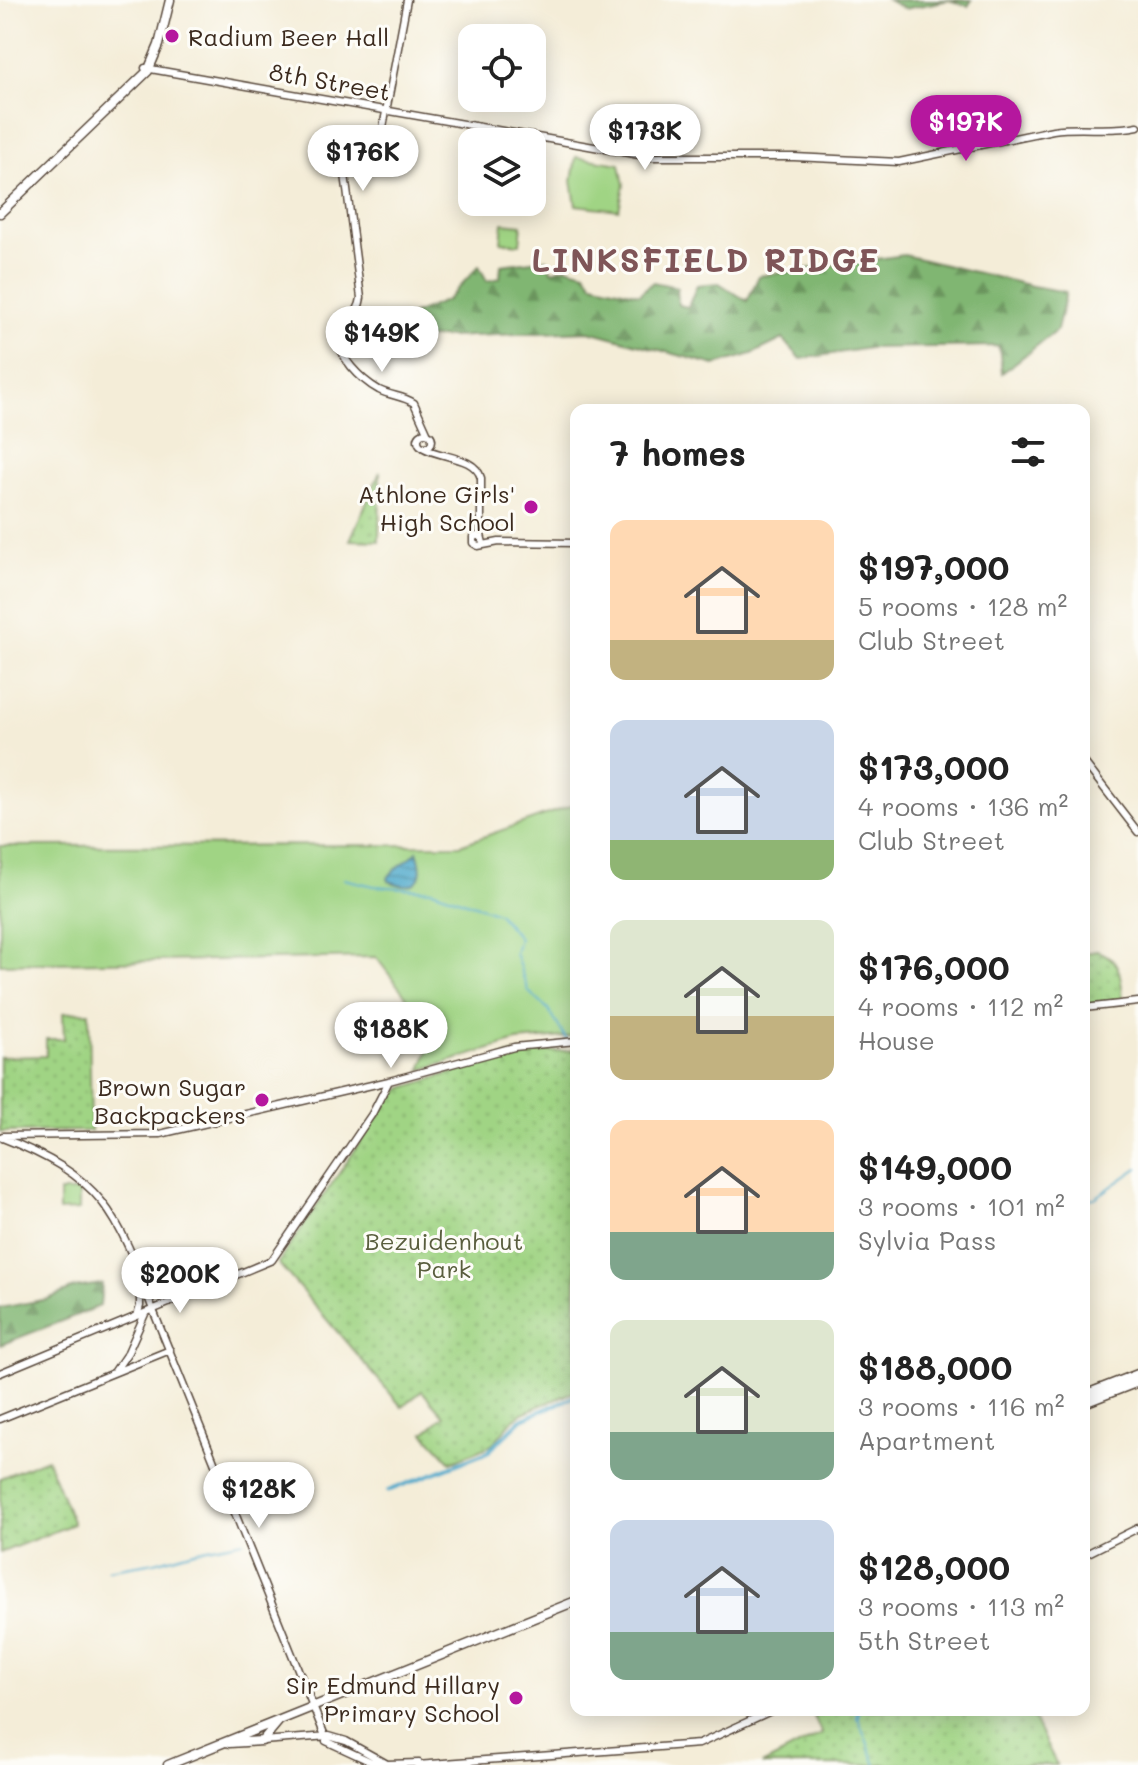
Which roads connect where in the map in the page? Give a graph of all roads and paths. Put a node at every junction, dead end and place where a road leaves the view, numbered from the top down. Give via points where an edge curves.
1 (168, 0) edge
2 (407, 0) edge
3 (147, 68) junction
4 (388, 110) junction
5 (1138, 126) edge
6 (0, 211) edge
7 (426, 432) junction
8 (430, 441) junction
9 (424, 448) junction
10 (436, 454) junction
11 (570, 543) edge
12 (1090, 770) edge
13 (1138, 832) edge
14 (1138, 1002) edge
15 (1090, 1007) edge
16 (570, 1042) edge
17 (419, 1073) junction
18 (389, 1081) junction
19 (383, 1096) junction
20 (37, 1136) junction
21 (0, 1137) edge
22 (32, 1150) junction
23 (137, 1267) junction
24 (140, 1279) junction
25 (147, 1292) junction
26 (150, 1311) junction
27 (135, 1319) junction
28 (170, 1350) junction
29 (0, 1373) edge
30 (1138, 1374) edge
31 (112, 1375) junction
32 (1138, 1382) edge
33 (1090, 1393) edge
34 (1090, 1401) edge
35 (0, 1419) edge
36 (1138, 1528) edge
37 (1090, 1552) edge
38 (570, 1603) edge
39 (313, 1706) junction
40 (760, 1716) edge
41 (284, 1717) junction
42 (261, 1726) junction
43 (326, 1738) junction
44 (260, 1741) junction
45 (220, 1743) junction
46 (388, 1764) edge
47 (422, 1764) edge
48 (168, 1765) edge
49 (378, 1765) edge

1 - 3 main road
2 - 4 main road
3 - 4 main road, 8th Street
3 - 6 main road
4 - 5 main road, 8th Street via 651,157 889,163 1072,127
4 - 7 main road via 379,149 341,143 361,294 339,348 376,388 414,403
7 - 8 main road
7 - 9 main road via 420,440
8 - 9 main road
8 - 10 main road
9 - 10 main road
10 - 11 main road via 477,468 481,538
12 - 13 main road
14 - 15 main road
16 - 17 main road via 514,1047
17 - 18 main road
17 - 19 main road
18 - 19 main road
18 - 20 main road via 160,1134
19 - 26 main road via 276,1256
20 - 21 main road
20 - 22 main road
21 - 22 main road
22 - 23 main road via 69,1170 96,1195 116,1220
23 - 24 main road
23 - 25 main road
24 - 25 main road
24 - 27 main road
25 - 26 main road
26 - 27 main road
26 - 28 main road
27 - 29 main road
27 - 31 main road via 124,1359
28 - 31 main road
28 - 39 main road
30 - 33 main road
31 - 35 main road
32 - 34 main road
36 - 37 main road
38 - 39 main road
39 - 41 main road
39 - 43 main road
40 - 47 main road via 699,1744
41 - 42 main road
41 - 44 main road
42 - 44 main road
42 - 45 main road
43 - 44 main road
43 - 46 main road via 346,1741
43 - 49 main road
44 - 45 main road
45 - 48 main road
46 - 47 main road

